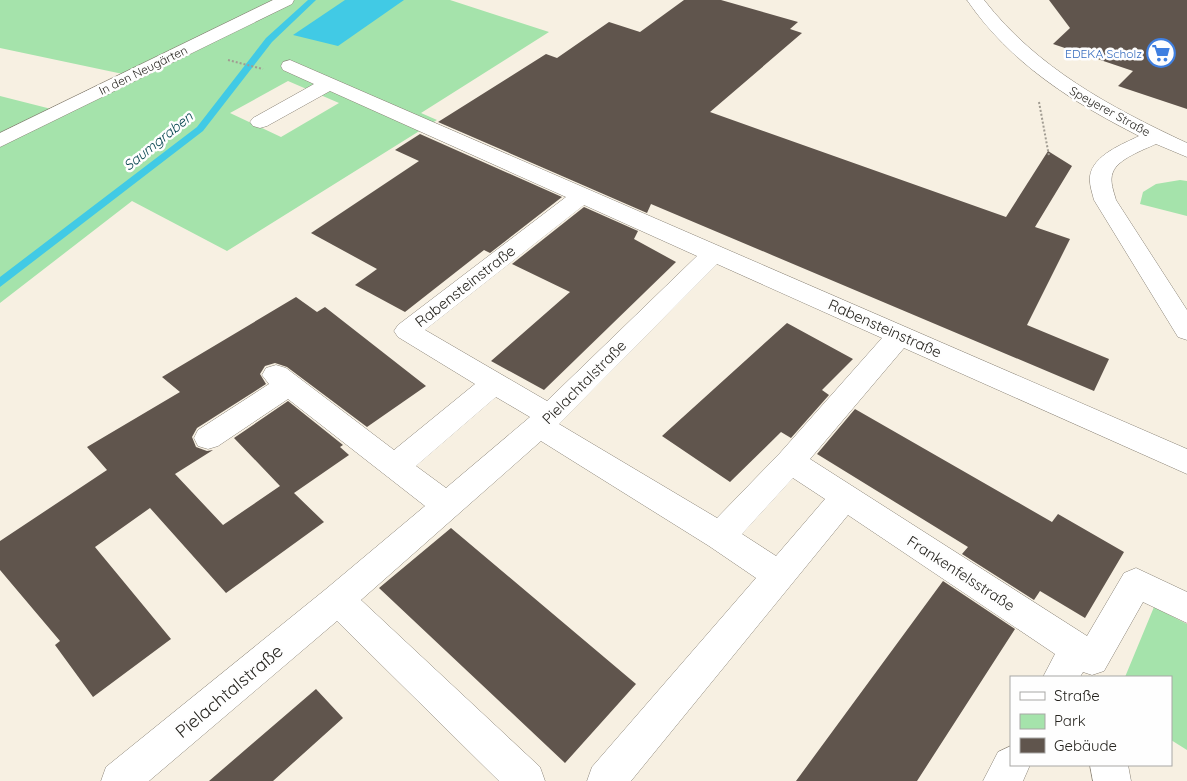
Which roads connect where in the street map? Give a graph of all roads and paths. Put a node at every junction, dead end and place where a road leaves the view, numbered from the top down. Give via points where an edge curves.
1 (286, 0) edge
2 (975, 0) edge
3 (1030, 60) junction
4 (236, 62) dead end
5 (290, 66) dead end
6 (261, 69) dead end
7 (329, 83) junction
8 (260, 122) dead end
9 (1155, 136) junction
10 (0, 141) edge
11 (1187, 151) edge
12 (1049, 156) dead end
13 (582, 195) junction
14 (714, 253) junction
15 (1187, 331) edge
16 (900, 335) junction
17 (496, 383) junction
18 (544, 421) junction
19 (208, 438) dead end
20 (790, 461) junction
21 (1187, 462) edge
22 (395, 466) junction
23 (845, 497) junction
24 (448, 506) junction
25 (720, 536) junction
26 (779, 576) junction
27 (338, 600) junction
28 (1187, 608) edge
29 (1069, 663) edge
30 (1109, 766) edge
31 (120, 781) edge
32 (526, 781) edge
33 (606, 781) edge
34 (1112, 781) edge

1 - 10 street, In den Neugärten
2 - 3 street, Speyerer Straße via 997,30
3 - 9 street, Speyerer Straße via 1085,99
3 - 12 path
4 - 6 path
5 - 7 street, Rabensteinstraße
7 - 8 street
7 - 13 street, Rabensteinstraße
9 - 11 street
9 - 15 street, Speyerer Straße via 1109,162 1102,173 1101,186 1106,200
13 - 14 street, Rabensteinstraße
13 - 17 street, Rabensteinstraße via 407,331
14 - 16 street, Rabensteinstraße
14 - 18 street, Pielachtalstraße
16 - 20 street
16 - 21 street, Rabensteinstraße
17 - 18 street, Rabensteinstraße
17 - 22 street
18 - 24 street, Pielachtalstraße
18 - 25 street
19 - 22 street via 283,380
20 - 23 street, Frankenfelsstraße
20 - 25 street
22 - 24 street
23 - 26 street
23 - 29 street, Frankenfelsstraße
24 - 27 street, Pielachtalstraße
25 - 26 street
26 - 33 street
27 - 31 street, Pielachtalstraße
27 - 32 street
28 - 29 street, Frankenfelsstraße via 1136,583 1092,659
30 - 34 street

